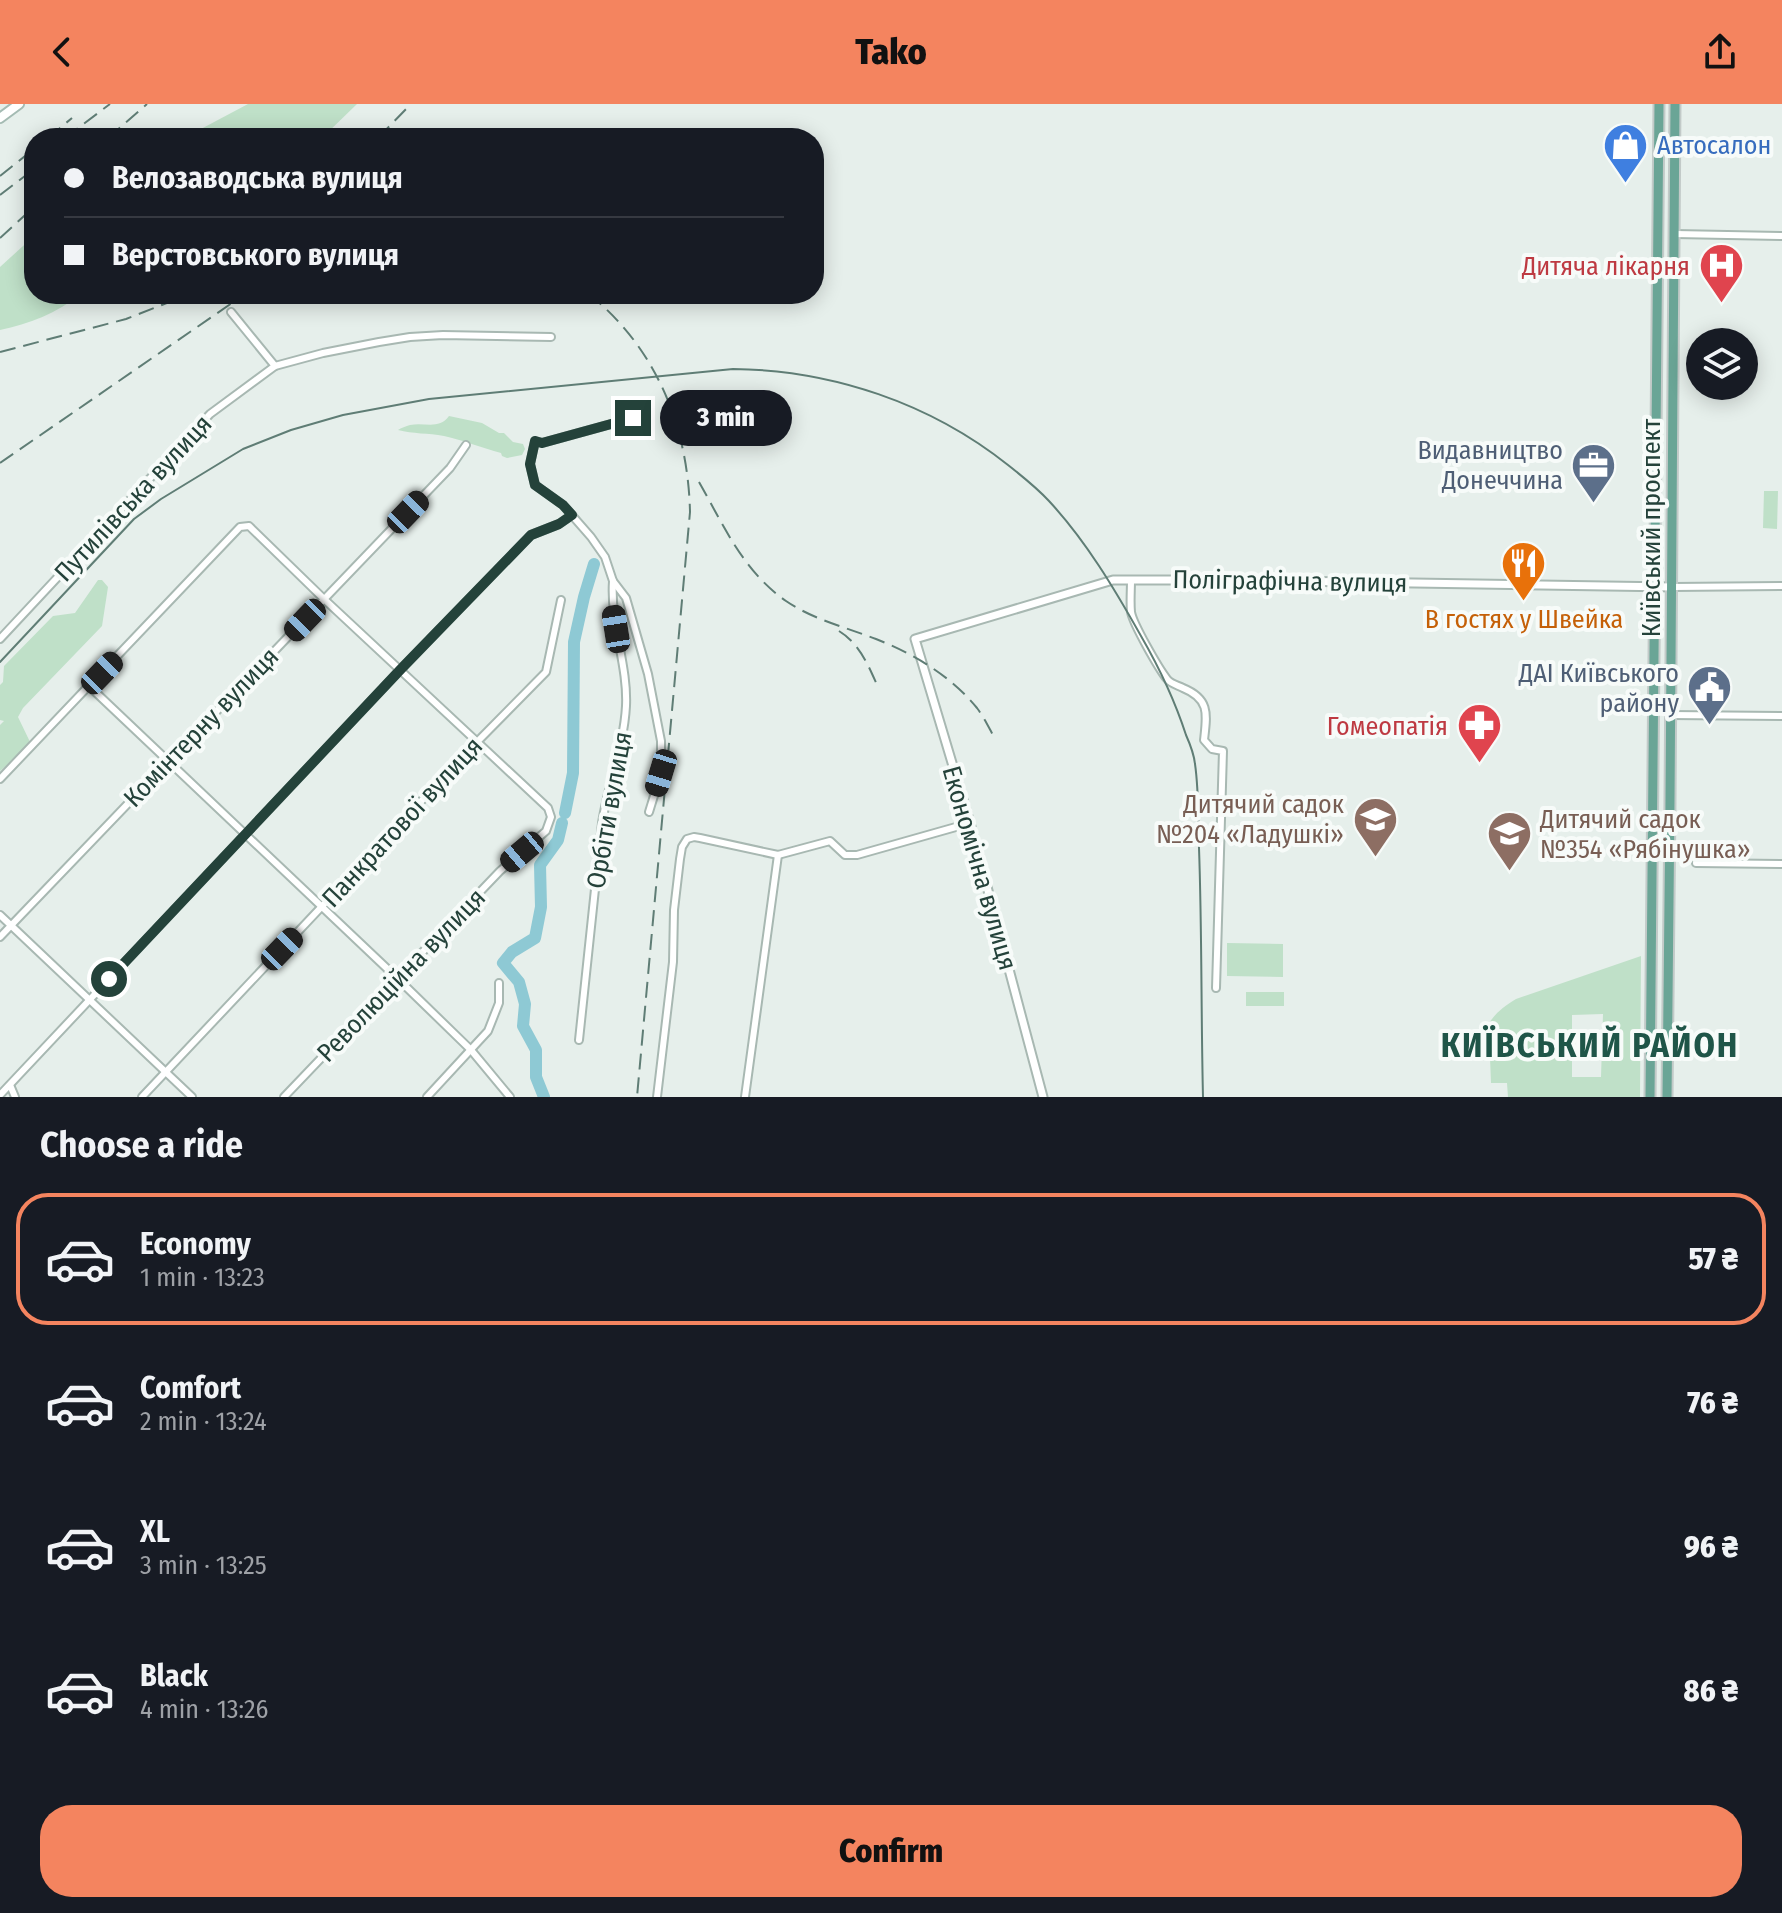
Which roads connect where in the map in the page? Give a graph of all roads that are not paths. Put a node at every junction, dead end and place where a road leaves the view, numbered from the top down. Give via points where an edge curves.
1 (1659, 104) edge
2 (1675, 104) edge
3 (13, 106) edge
4 (0, 118) edge
5 (1675, 234) junction
6 (1782, 236) edge
7 (231, 312) dead end
8 (551, 337) dead end
9 (275, 366) junction
10 (633, 418) dead end
11 (466, 445) dead end
12 (572, 515) junction
13 (1131, 580) junction
14 (613, 581) junction
15 (1782, 586) edge
16 (1656, 587) junction
17 (1673, 587) junction
18 (324, 599) junction
19 (561, 600) dead end
20 (0, 639) edge
21 (915, 639) joint
22 (401, 669) junction
23 (89, 686) junction
24 (1670, 715) junction
25 (1782, 716) edge
26 (477, 742) junction
27 (168, 762) junction
28 (0, 779) edge
29 (649, 812) dead end
30 (970, 823) junction
31 (245, 835) junction
32 (778, 855) junction
33 (1696, 863) dead end
34 (1782, 864) edge
35 (321, 908) junction
36 (0, 915) edge
37 (11, 926) junction
38 (0, 937) edge
39 (397, 978) junction
40 (499, 983) dead end
41 (1216, 988) dead end
42 (90, 1000) junction
43 (579, 1040) dead end
44 (471, 1050) junction
45 (166, 1072) junction
46 (10, 1085) junction
47 (0, 1095) edge
48 (15, 1097) edge
49 (142, 1097) edge
50 (192, 1097) edge
51 (284, 1097) edge
52 (427, 1097) edge
53 (510, 1097) edge
54 (657, 1097) edge
55 (745, 1097) edge
56 (1043, 1097) edge
57 (1650, 1097) edge
58 (1667, 1097) edge

1 - 16 main road, Київський проспект
2 - 5 main road, Київський проспект
3 - 4 main road
5 - 6 street
5 - 17 main road, Київський проспект
7 - 9 street
8 - 9 street, Путилівська вулиця via 410,337
9 - 20 street, Путилівська вулиця via 210,414
10 - 12 street via 535,441 530,464 535,485
11 - 18 street, Комінтерну вулиця
12 - 14 street via 605,557
12 - 22 street via 531,535
13 - 16 street, Поліграфічна вулиця
13 - 21 street, Поліграфічна вулиця via 1113,580
13 - 41 street via 1131,611 1138,628 1169,682 1201,698 1204,740 1223,751
14 - 29 street via 626,598 661,741 661,773
14 - 43 street, Орбіти вулиця via 611,603 626,704 602,823
15 - 17 street
16 - 17 street, Поліграфічна вулиця
16 - 57 main road, Київський проспект
17 - 24 main road, Київський проспект
18 - 22 street, Революційна вулиця
18 - 23 street, Революційна вулиця via 249,526 240,527
18 - 27 street, Комінтерну вулиця
19 - 26 street, Панкратової вулиця via 546,672
21 - 30 street, Економічна вулиця
22 - 26 street, Революційна вулиця
22 - 31 street
23 - 27 street
23 - 28 street
24 - 25 street
24 - 58 main road, Київський проспект
26 - 35 street, Панкратової вулиця
26 - 39 street, Революційна вулиця via 548,808 550,822
27 - 31 street
27 - 37 street, Комінтерну вулиця
30 - 32 street via 857,855 845,855 830,841
30 - 56 street, Економічна вулиця
31 - 35 street
31 - 42 street
32 - 54 street via 694,837 682,847
32 - 55 street
33 - 34 street
35 - 39 street
35 - 45 street, Панкратової вулиця
36 - 37 street
37 - 38 street, Комінтерну вулиця
37 - 42 street
39 - 44 street
39 - 51 street, Революційна вулиця
40 - 44 street via 493,1022
42 - 45 street
42 - 46 street
44 - 52 street
44 - 53 street
45 - 49 street, Панкратової вулиця
45 - 50 street
46 - 47 street
46 - 48 street

